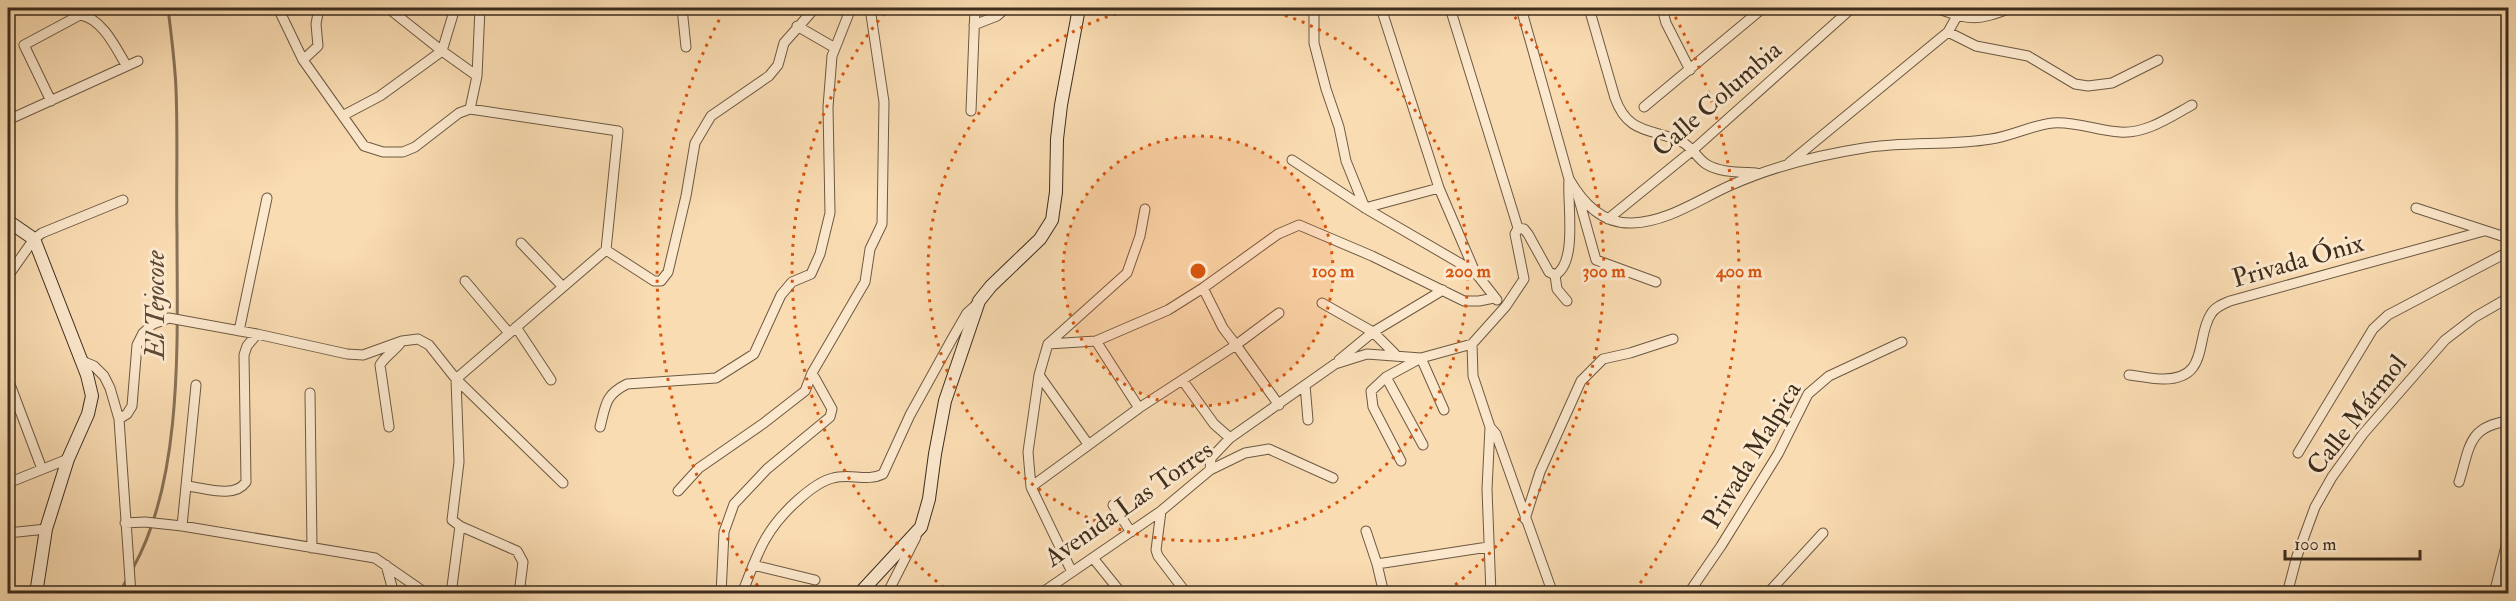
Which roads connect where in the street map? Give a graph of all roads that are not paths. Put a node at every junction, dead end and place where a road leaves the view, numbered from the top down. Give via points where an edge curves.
1 (278, 8) edge
2 (319, 8) edge
3 (391, 8) edge
4 (455, 8) edge
5 (480, 8) edge
6 (682, 8) edge
7 (815, 8) edge
8 (851, 8) edge
9 (870, 8) edge
10 (975, 8) edge
11 (1006, 8) edge
12 (1079, 8) edge
13 (1314, 8) edge
14 (1381, 8) edge
15 (1450, 8) edge
16 (1521, 8) edge
17 (1589, 8) edge
18 (1662, 8) edge
19 (1747, 8) edge
20 (1763, 8) edge
21 (1852, 8) edge
22 (1936, 8) edge
23 (1980, 8) edge
24 (2012, 8) edge
25 (1957, 16) junction
26 (1750, 18) junction
27 (1981, 19) junction
28 (974, 25) junction
29 (797, 26) junction
30 (1948, 32) junction
31 (686, 47) dead end
32 (835, 48) junction
33 (442, 51) junction
34 (303, 60) junction
35 (2158, 60) dead end
36 (138, 61) dead end
37 (126, 66) junction
38 (1690, 70) junction
39 (477, 76) junction
40 (51, 101) junction
41 (2192, 105) dead end
42 (1644, 107) dead end
43 (470, 109) junction
44 (971, 111) dead end
45 (344, 116) junction
46 (8, 120) edge
47 (1693, 150) junction
48 (1292, 160) dead end
49 (1787, 165) junction
50 (1762, 174) junction
51 (1569, 179) junction
52 (1439, 188) junction
53 (1578, 194) junction
54 (267, 198) dead end
55 (123, 200) dead end
56 (1365, 208) junction
57 (2416, 208) dead end
58 (1145, 209) dead end
59 (1608, 219) junction
60 (8, 221) edge
61 (1518, 228) junction
62 (2484, 231) junction
63 (2508, 238) edge
64 (34, 239) junction
65 (521, 243) dead end
66 (606, 250) junction
67 (2508, 252) edge
68 (1475, 272) junction
69 (1555, 275) junction
70 (8, 276) edge
71 (465, 281) dead end
72 (1656, 282) dead end
73 (563, 287) junction
74 (1203, 288) junction
75 (1443, 290) junction
76 (1494, 298) junction
77 (2508, 298) edge
78 (979, 301) junction
79 (1567, 301) dead end
80 (1322, 303) dead end
81 (1506, 306) junction
82 (1279, 313) dead end
83 (512, 330) junction
84 (238, 331) junction
85 (1373, 332) junction
86 (256, 334) junction
87 (1673, 339) dead end
88 (402, 341) junction
89 (1096, 341) junction
90 (1902, 342) dead end
91 (1048, 344) junction
92 (1472, 344) junction
93 (1236, 345) junction
94 (1395, 354) junction
95 (1421, 358) junction
96 (81, 360) junction
97 (1335, 364) junction
98 (812, 373) junction
99 (1039, 375) junction
100 (2129, 375) dead end
101 (1386, 377) junction
102 (8, 379) edge
103 (456, 379) junction
104 (551, 380) dead end
105 (1183, 381) junction
106 (196, 385) dead end
107 (1305, 385) junction
108 (310, 393) dead end
109 (1279, 405) junction
110 (1139, 408) junction
111 (1444, 410) dead end
112 (118, 419) junction
113 (1308, 420) dead end
114 (2508, 421) edge
115 (389, 427) dead end
116 (600, 427) dead end
117 (1490, 427) junction
118 (1230, 438) junction
119 (1088, 444) junction
120 (1423, 445) dead end
121 (2298, 453) dead end
122 (68, 459) junction
123 (1401, 461) dead end
124 (42, 469) junction
125 (1210, 470) junction
126 (1333, 478) dead end
127 (2459, 482) dead end
128 (8, 483) edge
129 (563, 483) dead end
130 (187, 486) junction
131 (1031, 487) junction
132 (678, 491) dead end
133 (1113, 505) dead end
134 (1161, 511) junction
135 (1526, 519) junction
136 (125, 523) junction
137 (182, 526) junction
138 (460, 526) junction
139 (921, 527) junction
140 (46, 529) junction
141 (1366, 531) dead end
142 (1131, 532) junction
143 (8, 533) edge
144 (1823, 533) dead end
145 (2508, 538) edge
146 (1488, 547) junction
147 (312, 548) junction
148 (1093, 558) junction
149 (1377, 564) junction
150 (386, 565) junction
151 (753, 565) junction
152 (1071, 570) junction
153 (815, 580) dead end
154 (130, 589) edge
155 (426, 593) edge
156 (36, 594) edge
157 (394, 594) edge
158 (451, 594) edge
159 (519, 594) edge
160 (722, 594) edge
161 (742, 594) edge
162 (859, 594) edge
163 (887, 594) edge
164 (1040, 594) edge
165 (1122, 594) edge
166 (1186, 594) edge
167 (1384, 594) edge
168 (1491, 594) edge
169 (1553, 594) edge
170 (1688, 594) edge
171 (1767, 594) edge
172 (2287, 594) edge
173 (2494, 594) edge

1 - 34 street
2 - 34 street via 318,46
3 - 33 street
4 - 33 street
5 - 39 street
6 - 31 street
7 - 29 street
8 - 32 street
9 - 98 street via 884,102 882,225 870,249 865,282
10 - 28 street
11 - 28 street
12 - 78 street via 1061,105 1052,220 1040,239
13 - 56 street via 1314,43 1346,161
14 - 52 street
15 - 61 street
16 - 51 street
17 - 47 street via 1615,98 1627,122
18 - 38 street
19 - 26 street
20 - 26 street
21 - 47 street, Calle Columbia
22 - 25 street
23 - 27 street
24 - 27 street
25 - 27 street
25 - 30 street
26 - 38 street
28 - 44 street
29 - 32 street
29 - 66 street via 784,43 778,66 711,116 695,142 668,272 661,281 654,281
30 - 35 street via 1976,46 2028,56 2075,84 2088,86 2112,83
30 - 49 street
32 - 116 street via 828,107 830,213 811,274 792,282 781,295 754,354 716,378 627,384 614,390 607,400
33 - 39 street
33 - 45 street via 380,96
34 - 45 street
36 - 37 street
37 - 40 street
37 - 40 street via 110,38 87,16 80,15 24,45
38 - 42 street
39 - 43 street
40 - 46 street
41 - 49 street via 2153,126 2122,133 2042,124 1991,139 1865,147
43 - 45 street via 403,152 383,152 364,146
43 - 66 street via 618,131
47 - 50 street via 1707,164 1727,171
47 - 59 street, Calle Columbia
48 - 56 street
49 - 50 street
50 - 59 street via 1651,222 1629,224
51 - 53 street
51 - 69 street via 1568,251 1562,271
52 - 56 street
52 - 68 street
53 - 59 street
53 - 72 street via 1596,260
54 - 84 street
55 - 64 street
56 - 68 street
57 - 62 street
58 - 91 street via 1127,273
60 - 64 street
61 - 69 street via 1528,234 1549,272
61 - 81 street via 1515,234 1524,279
62 - 63 street
62 - 100 street, Privada Ónix via 2230,301 2212,312 2206,322 2201,354 2182,376 2164,379
64 - 70 street
64 - 96 street
65 - 73 street
66 - 73 street
67 - 121 street via 2388,315 2373,329
68 - 76 street
69 - 79 street via 1557,289
71 - 83 street
73 - 83 street
74 - 75 street via 1278,234 1299,225
74 - 89 street via 1168,310
74 - 93 street
75 - 76 street via 1464,301
75 - 85 street
76 - 81 street
77 - 172 street, Calle Mármol via 2445,340 2363,434 2315,507
78 - 139 street via 945,401
78 - 151 street via 967,313 910,414 883,474 875,478 832,478 807,492 770,529
80 - 85 street
81 - 92 street
82 - 93 street
83 - 103 street
83 - 104 street
84 - 86 street
84 - 112 street via 170,319 153,324 137,345 132,406
85 - 94 street
85 - 97 street
86 - 88 street via 363,355
86 - 130 street via 244,355 246,482 242,488 230,491
87 - 135 street via 1603,359 1581,381 1540,472
88 - 103 street via 418,339 429,345
88 - 115 street via 380,365
89 - 91 street
89 - 110 street
90 - 170 street, Privada Malpica via 1829,376 1808,394 1778,454
91 - 99 street
92 - 95 street, Avenida Las Torres
92 - 117 street via 1473,376
93 - 105 street
93 - 109 street
94 - 95 street, Avenida Las Torres
94 - 97 street, Avenida Las Torres via 1367,354
95 - 101 street
95 - 111 street
96 - 112 street via 104,376
96 - 122 street via 92,396
97 - 107 street, Avenida Las Torres
98 - 132 street via 805,391 699,468
98 - 160 street via 832,409 830,417 767,469 734,504 724,532
99 - 119 street
99 - 131 street via 1028,452
101 - 120 street
101 - 123 street via 1371,391 1373,407
102 - 124 street
103 - 129 street
103 - 138 street via 459,462 452,520
105 - 110 street
105 - 118 street
106 - 130 street
107 - 109 street, Avenida Las Torres
107 - 113 street
108 - 147 street
109 - 118 street, Avenida Las Torres
110 - 119 street
112 - 136 street
114 - 127 street via 2478,432
117 - 135 street via 1496,434
117 - 146 street
118 - 125 street, Avenida Las Torres via 1211,458
119 - 131 street
122 - 124 street
122 - 140 street
124 - 128 street
125 - 126 street, Avenida Las Torres via 1245,453 1269,449
125 - 134 street, Avenida Las Torres
130 - 137 street
131 - 152 street
133 - 142 street
134 - 142 street, Avenida Las Torres
134 - 166 street via 1156,550
135 - 169 street
136 - 137 street
136 - 154 street
137 - 147 street
138 - 158 street
138 - 159 street via 517,551 523,562
139 - 162 street
139 - 163 street
140 - 143 street
140 - 156 street
141 - 149 street
142 - 148 street, Avenida Las Torres
144 - 171 street
145 - 173 street
146 - 149 street
146 - 168 street
147 - 150 street via 375,558
148 - 152 street, Avenida Las Torres
148 - 165 street
149 - 167 street
150 - 155 street
150 - 157 street
151 - 153 street
151 - 161 street
152 - 164 street, Avenida Las Torres

